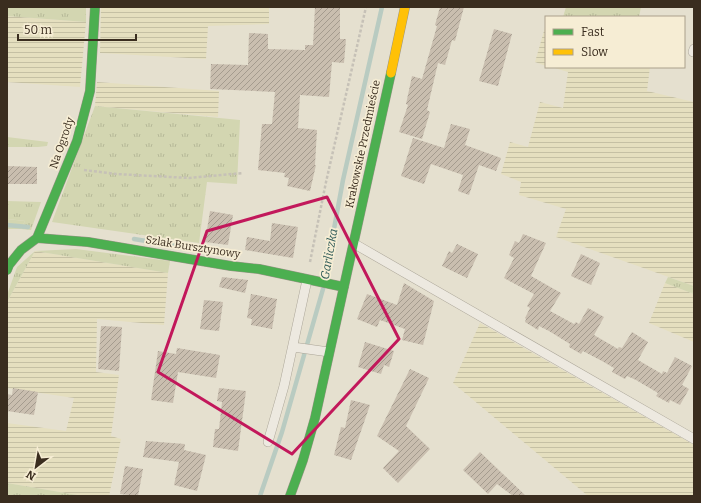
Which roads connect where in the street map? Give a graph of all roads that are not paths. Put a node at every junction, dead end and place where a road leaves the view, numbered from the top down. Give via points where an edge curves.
1 (95, 7) edge
2 (405, 7) edge
3 (37, 238) junction
4 (353, 242) junction
5 (7, 270) edge
6 (311, 281) junction
7 (344, 287) junction
8 (295, 347) junction
9 (329, 352) junction
10 (694, 439) edge
11 (268, 442) dead end
12 (290, 496) edge

1 - 3 street, Na Ogrody via 90,91 77,141
2 - 4 street, Krakowskie Przedmieście
3 - 5 street via 21,250
3 - 6 street, Szlak Bursztynowy via 88,242
4 - 7 street, Krakowskie Przedmieście
4 - 10 lane
6 - 7 street, Szlak Bursztynowy
6 - 8 lane
7 - 9 street, Krakowskie Przedmieście
8 - 9 lane
8 - 11 lane
9 - 12 street, Krakowskie Przedmieście via 310,435

